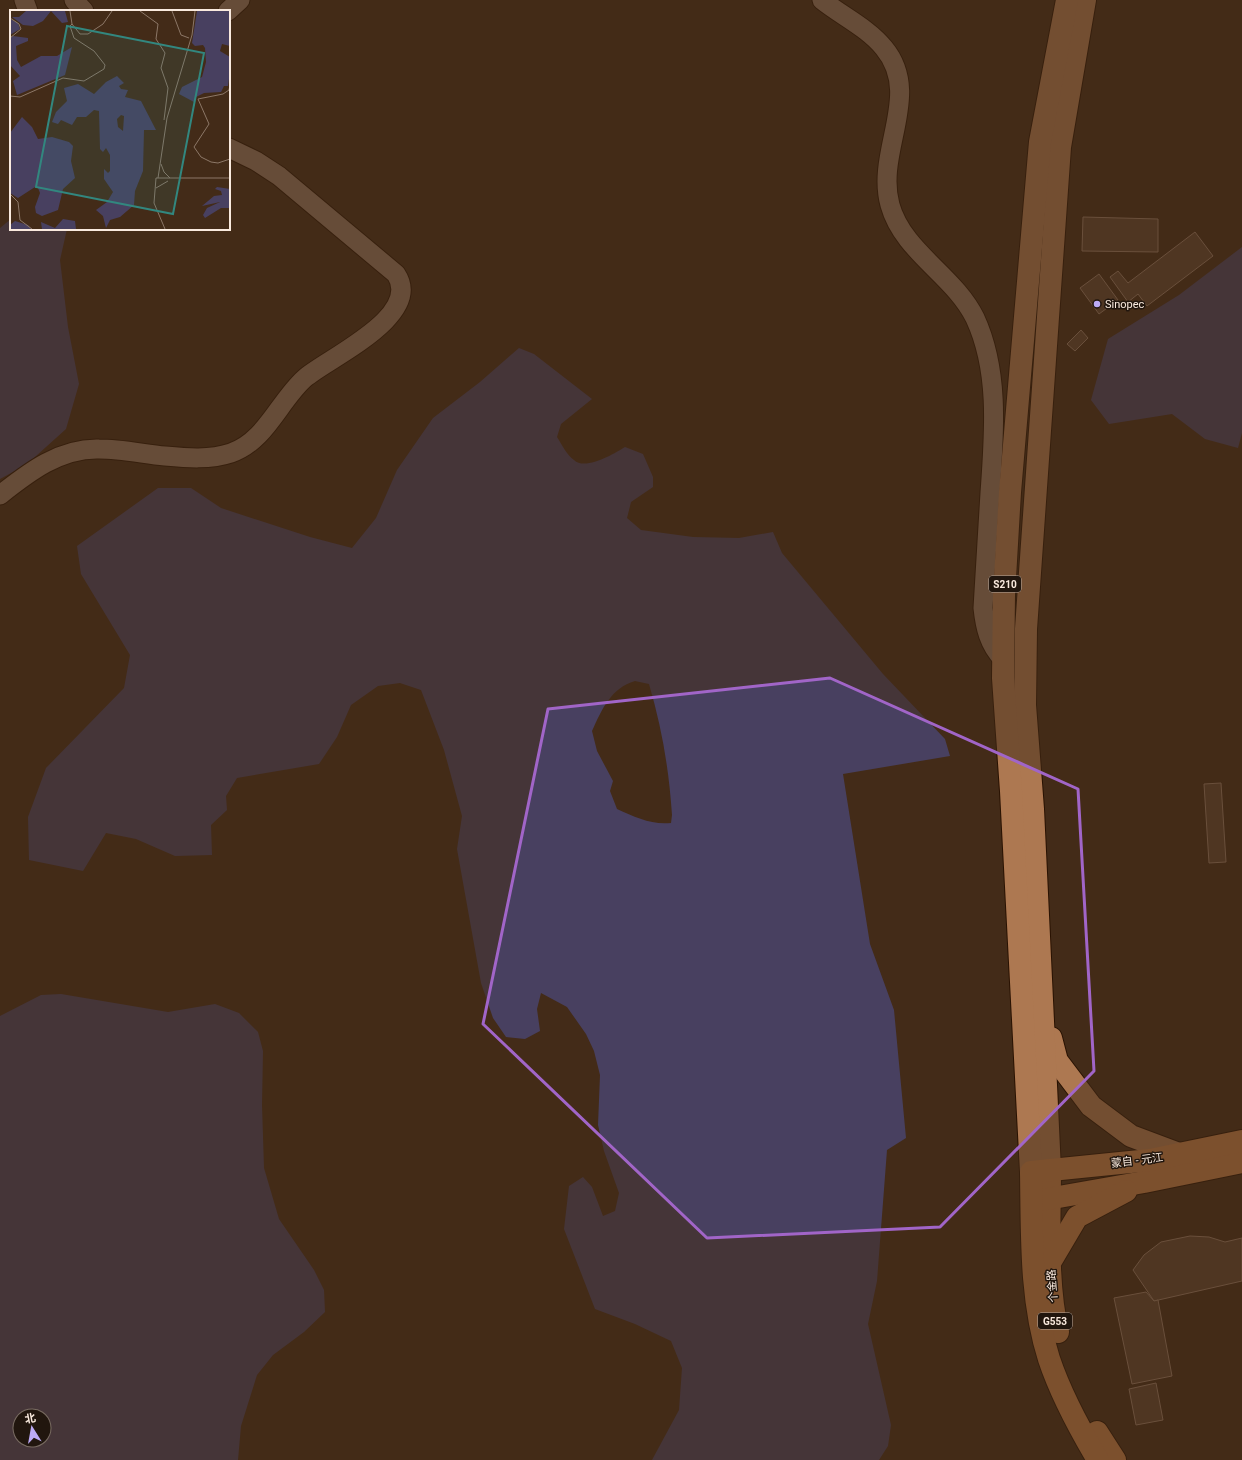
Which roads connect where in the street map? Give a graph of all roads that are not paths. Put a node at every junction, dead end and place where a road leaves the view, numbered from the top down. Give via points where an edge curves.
1 (24, 0) edge
2 (74, 0) edge
3 (240, 0) edge
4 (822, 0) edge
5 (1067, 0) edge
6 (1085, 0) edge
7 (28, 10) edge
8 (83, 10) edge
9 (229, 10) edge
10 (230, 148) edge
11 (0, 495) edge
12 (1003, 659) junction
13 (1044, 1013) junction
14 (1242, 1141) edge
15 (1179, 1154) junction
16 (1242, 1162) edge
17 (1040, 1171) junction
18 (1144, 1182) junction
19 (1041, 1200) junction
20 (1051, 1261) junction
21 (1098, 1460) edge
22 (1115, 1460) edge

1 - 7 street
2 - 8 street
3 - 9 street
4 - 12 street via 871,36 891,57 899,77 901,97 887,173 890,206 907,238 962,297 986,348 992,381 994,416 983,608 989,638
5 - 12 main road, S210 via 1040,142 1010,492
6 - 13 main road, S210 via 1060,148 1026,629 1026,705
10 - 11 street via 279,176 396,274 401,281 402,289 392,313 358,345 305,378 261,432 237,450 215,457 189,458 109,449 80,450 42,465
12 - 17 main road, S210
13 - 15 main road via 1058,1061 1091,1106 1131,1136
13 - 17 main road, S210
14 - 15 highway, 蒙自 - 元江
15 - 17 highway, 蒙自 - 元江 via 1150,1160
16 - 18 highway, 蒙自 - 元江
17 - 19 highway, 个金路 / G553
18 - 19 highway, 蒙自 - 元江
18 - 20 highway, 蒙自 - 元江 via 1077,1217
19 - 20 highway, 个金路 / G553
19 - 21 highway, 个金路 / G553 via 1032,1245 1042,1331 1049,1358 1065,1399
20 - 22 highway, 个金路 / G553 via 1054,1318 1064,1358 1088,1418

